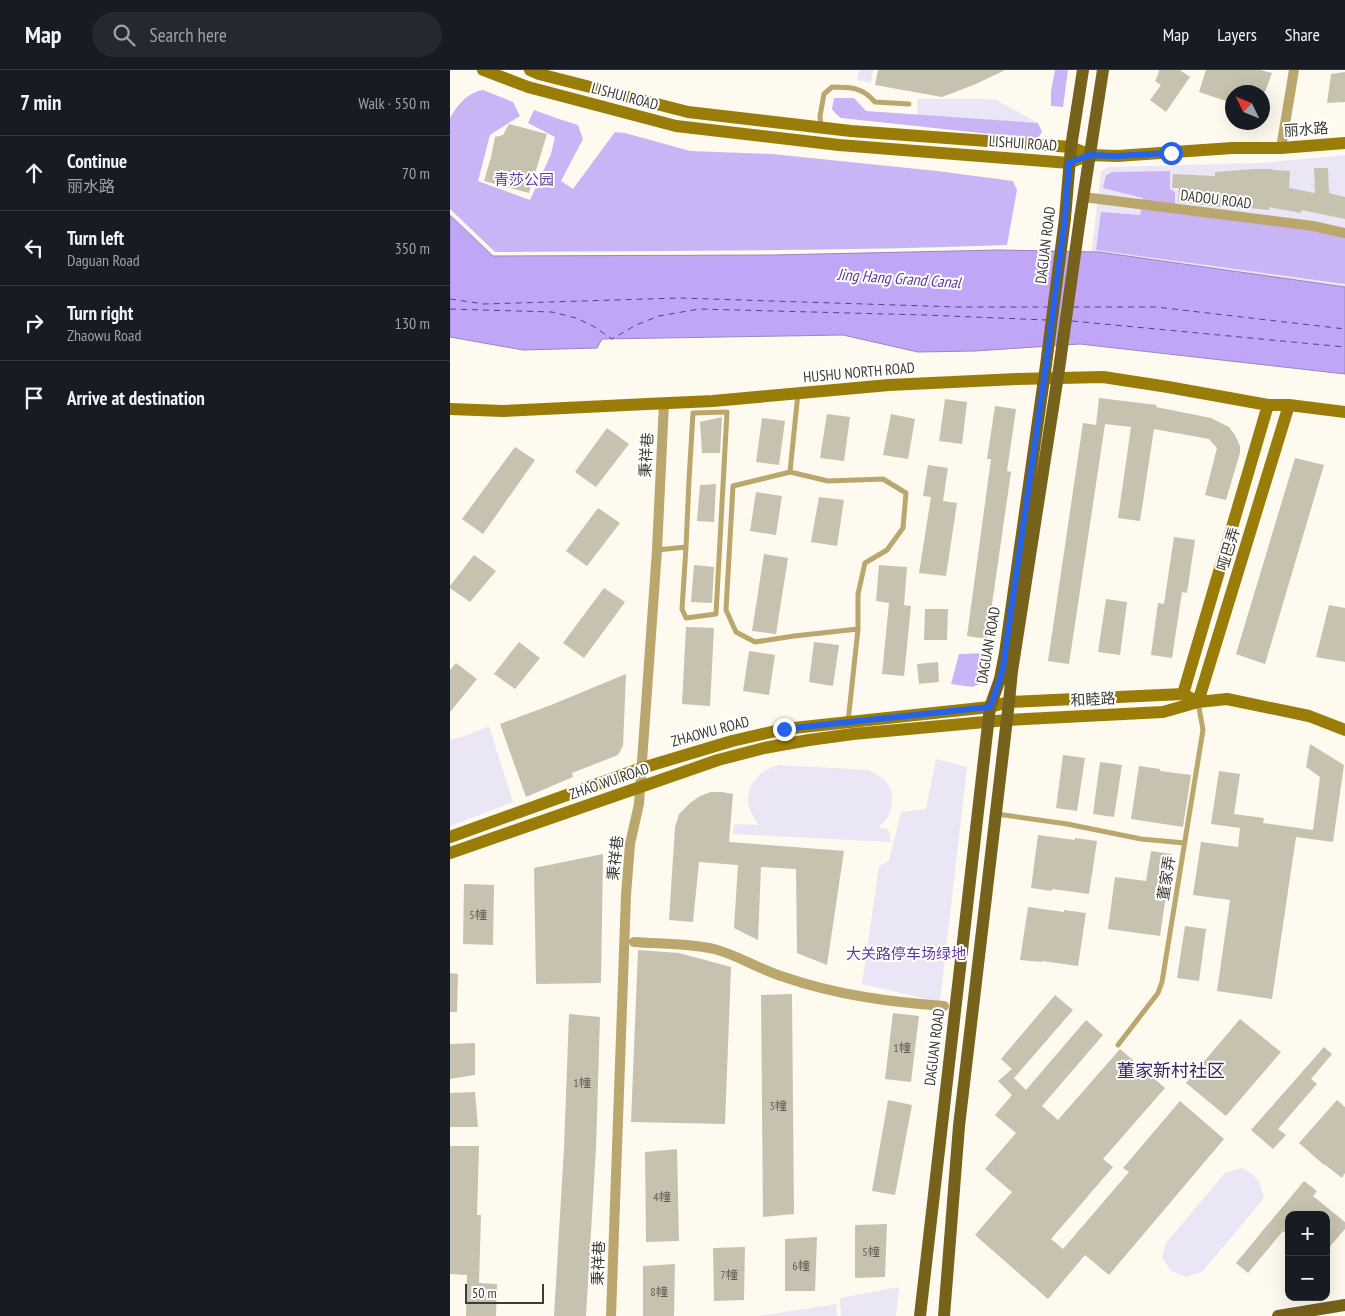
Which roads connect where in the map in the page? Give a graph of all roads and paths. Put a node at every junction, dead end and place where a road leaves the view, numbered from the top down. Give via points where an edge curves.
1 (483, 70) edge
2 (530, 70) edge
3 (1083, 70) edge
4 (1103, 70) edge
5 (1294, 70) edge
6 (909, 104) dead end
7 (821, 128) junction
8 (1345, 143) edge
9 (1071, 147) junction
10 (1281, 148) junction
11 (1090, 155) junction
12 (1069, 163) junction
13 (1083, 197) junction
14 (1345, 233) edge
15 (798, 393) junction
16 (664, 403) junction
17 (1268, 405) junction
18 (450, 409) edge
19 (1287, 409) junction
20 (1345, 412) edge
21 (1345, 420) edge
22 (790, 472) junction
23 (686, 547) junction
24 (657, 550) junction
25 (858, 629) junction
26 (1010, 653) junction
27 (1183, 694) junction
28 (1009, 702) junction
29 (1198, 702) junction
30 (990, 707) junction
31 (1007, 720) junction
32 (848, 722) junction
33 (989, 722) junction
34 (1345, 730) edge
35 (642, 768) junction
36 (640, 787) junction
37 (996, 814) junction
38 (450, 837) edge
39 (1185, 843) junction
40 (450, 853) edge
41 (634, 942) dead end
42 (944, 1006) dead end
43 (1118, 1046) dead end
44 (1345, 1305) edge
45 (611, 1316) edge
46 (920, 1316) edge
47 (944, 1316) edge
48 (1278, 1316) edge

1 - 12 main road, LISHUI ROAD via 528,87 676,126 839,145
2 - 7 main road, LISHUI ROAD via 688,112
3 - 9 main road, DAGUAN ROAD
4 - 11 main road, DAGUAN ROAD
5 - 10 street
6 - 7 lane via 875,102 868,93 832,87 824,94
7 - 9 main road, LISHUI ROAD
8 - 10 main road, 丽水路
9 - 11 main road, LISHUI ROAD
9 - 12 main road, DAGUAN ROAD
10 - 11 main road, 丽水路
11 - 12 main road, LISHUI ROAD
11 - 13 main road, DAGUAN ROAD
12 - 26 main road, DAGUAN ROAD, bridge via 1065,218
13 - 14 street, DADOU ROAD via 1313,226
13 - 26 main road, DAGUAN ROAD, bridge via 1059,369
15 - 16 main road, HUSHU NORTH ROAD
15 - 17 main road, HUSHU NORTH ROAD via 889,385 1103,378
15 - 22 lane
16 - 18 main road, HUSHU NORTH ROAD
16 - 24 street, 秉祥巷
17 - 19 main road, HUSHU NORTH ROAD
17 - 27 main road, 哑巴弄
19 - 20 main road, HUSHU NORTH ROAD
19 - 21 main road, HUSHU NORTH ROAD
19 - 29 main road, 哑巴弄
22 - 25 lane via 828,481 883,478 906,493 904,528 887,550 865,564 858,594
22 - 25 lane via 733,486 726,610 736,632 755,642
23 - 23 lane via 693,413 727,412 716,614 686,618 682,609
23 - 24 lane
24 - 35 street, 秉祥巷
25 - 32 lane
26 - 28 main road, DAGUAN ROAD
26 - 30 main road, DAGUAN ROAD
27 - 28 main road, 和睦路
27 - 29 main road
28 - 30 main road, 和睦路
28 - 31 main road, DAGUAN ROAD
29 - 31 main road, 和睦路 via 1163,712
29 - 34 main road, 和睦路 via 1227,699 1309,716
29 - 39 lane, 董家弄 via 1203,730
30 - 32 main road, ZHAOWU ROAD
30 - 33 main road, DAGUAN ROAD
31 - 33 main road, 和睦路
31 - 37 main road, DAGUAN ROAD
32 - 35 main road, ZHAOWU ROAD via 784,729
33 - 36 main road, ZHAO WU ROAD via 853,734 764,748
33 - 46 main road, DAGUAN ROAD
35 - 36 street, 秉祥巷
35 - 38 main road, ZHAOWU ROAD
36 - 40 main road, ZHAO WU ROAD
36 - 45 street, 秉祥巷 via 630,844 626,894
37 - 39 lane via 1141,839
37 - 47 main road, DAGUAN ROAD via 959,1126
39 - 43 lane, 董家弄 via 1162,982 1158,994
41 - 42 street via 714,949 784,977 830,990 876,999
44 - 48 main road

